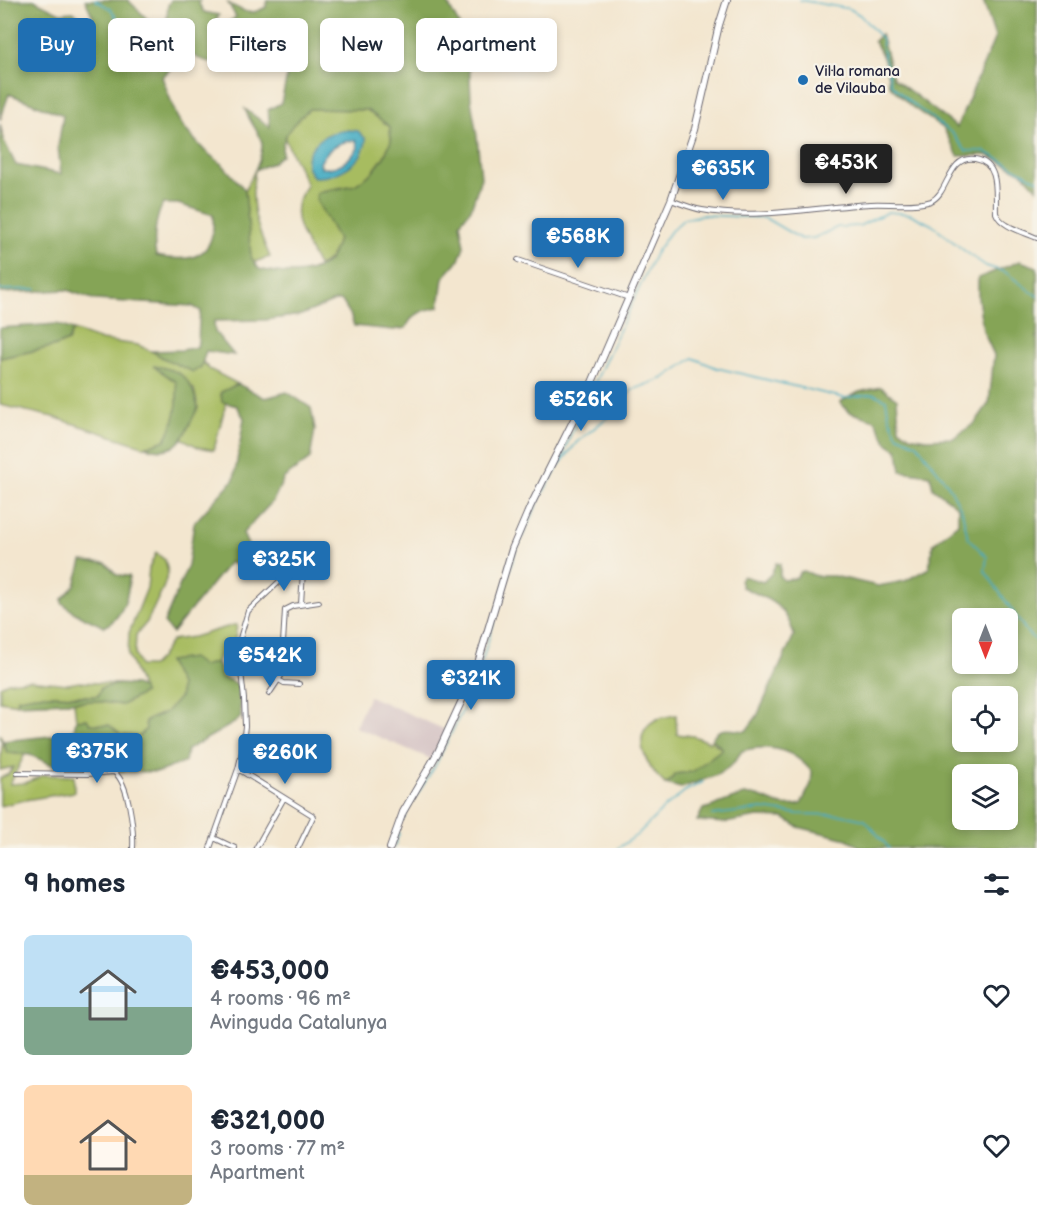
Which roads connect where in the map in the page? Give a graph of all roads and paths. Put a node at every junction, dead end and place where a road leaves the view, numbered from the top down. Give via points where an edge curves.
1 (727, 0) edge
2 (671, 200) junction
3 (1037, 238) edge
4 (518, 260) dead end
5 (630, 298) junction
6 (320, 563) dead end
7 (303, 571) junction
8 (319, 602) dead end
9 (301, 604) junction
10 (241, 670) junction
11 (278, 679) junction
12 (299, 684) dead end
13 (269, 694) dead end
14 (238, 769) junction
15 (17, 773) dead end
16 (284, 798) junction
17 (214, 838) junction
18 (133, 848) edge
19 (210, 848) edge
20 (234, 848) edge
21 (256, 848) edge
22 (298, 848) edge
23 (390, 848) edge

1 - 2 street via 694,129
2 - 3 street via 707,211 752,214 927,202 938,196 963,161 975,159 987,165 993,174 998,219
2 - 5 street
4 - 5 street
5 - 23 street via 530,507 512,549 469,685 438,752 403,812
6 - 7 street
7 - 9 street
7 - 10 street via 275,584 248,610 239,642
8 - 9 street
9 - 11 street via 285,610
10 - 11 street via 260,669
10 - 14 street via 244,726
11 - 12 street
11 - 13 street
14 - 16 street
14 - 17 street
15 - 18 street via 114,772 124,784
16 - 21 street
16 - 22 street via 314,817
17 - 19 street
17 - 20 street

